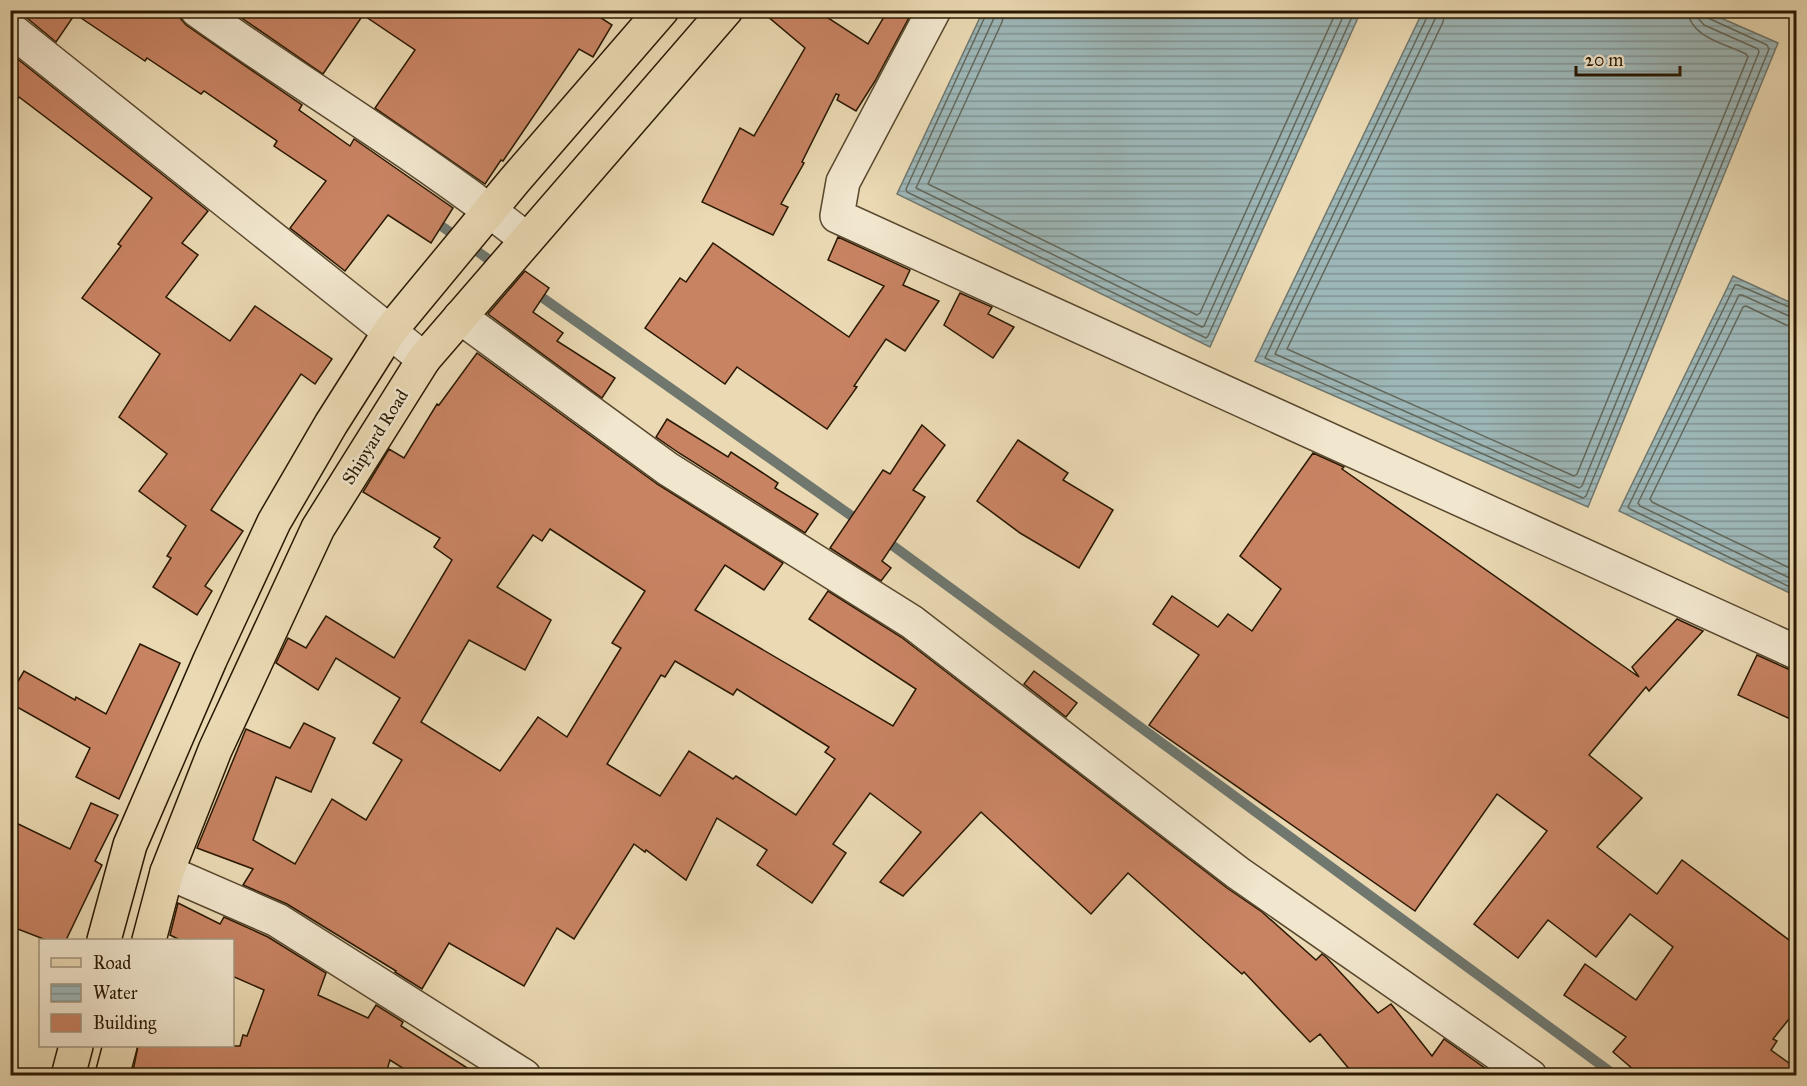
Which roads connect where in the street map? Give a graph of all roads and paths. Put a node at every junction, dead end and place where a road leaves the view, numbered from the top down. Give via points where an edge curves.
1 (197, 10) edge
2 (662, 10) edge
3 (726, 10) edge
4 (933, 10) edge
5 (10, 29) edge
6 (489, 210) junction
7 (526, 239) junction
8 (460, 317) junction
9 (390, 331) junction
10 (424, 359) junction
11 (1797, 652) edge
12 (167, 872) junction
13 (104, 939) edge
14 (149, 939) edge
15 (76, 1047) edge
16 (120, 1047) edge
17 (68, 1076) edge
18 (112, 1076) edge
19 (524, 1076) edge
20 (1530, 1076) edge

1 - 6 street
2 - 6 main road
3 - 7 main road, Shipyard Road
4 - 11 street via 843,182 837,216
5 - 9 street
6 - 7 street
6 - 9 main road
7 - 8 main road, Shipyard Road
8 - 10 main road, Shipyard Road
8 - 20 street via 668,469 912,622 1238,873
9 - 10 street
9 - 13 main road via 274,522 130,845
10 - 12 main road, Shipyard Road via 318,528 215,750
12 - 14 main road, Shipyard Road
12 - 19 street via 278,920
15 - 17 main road
16 - 18 main road

